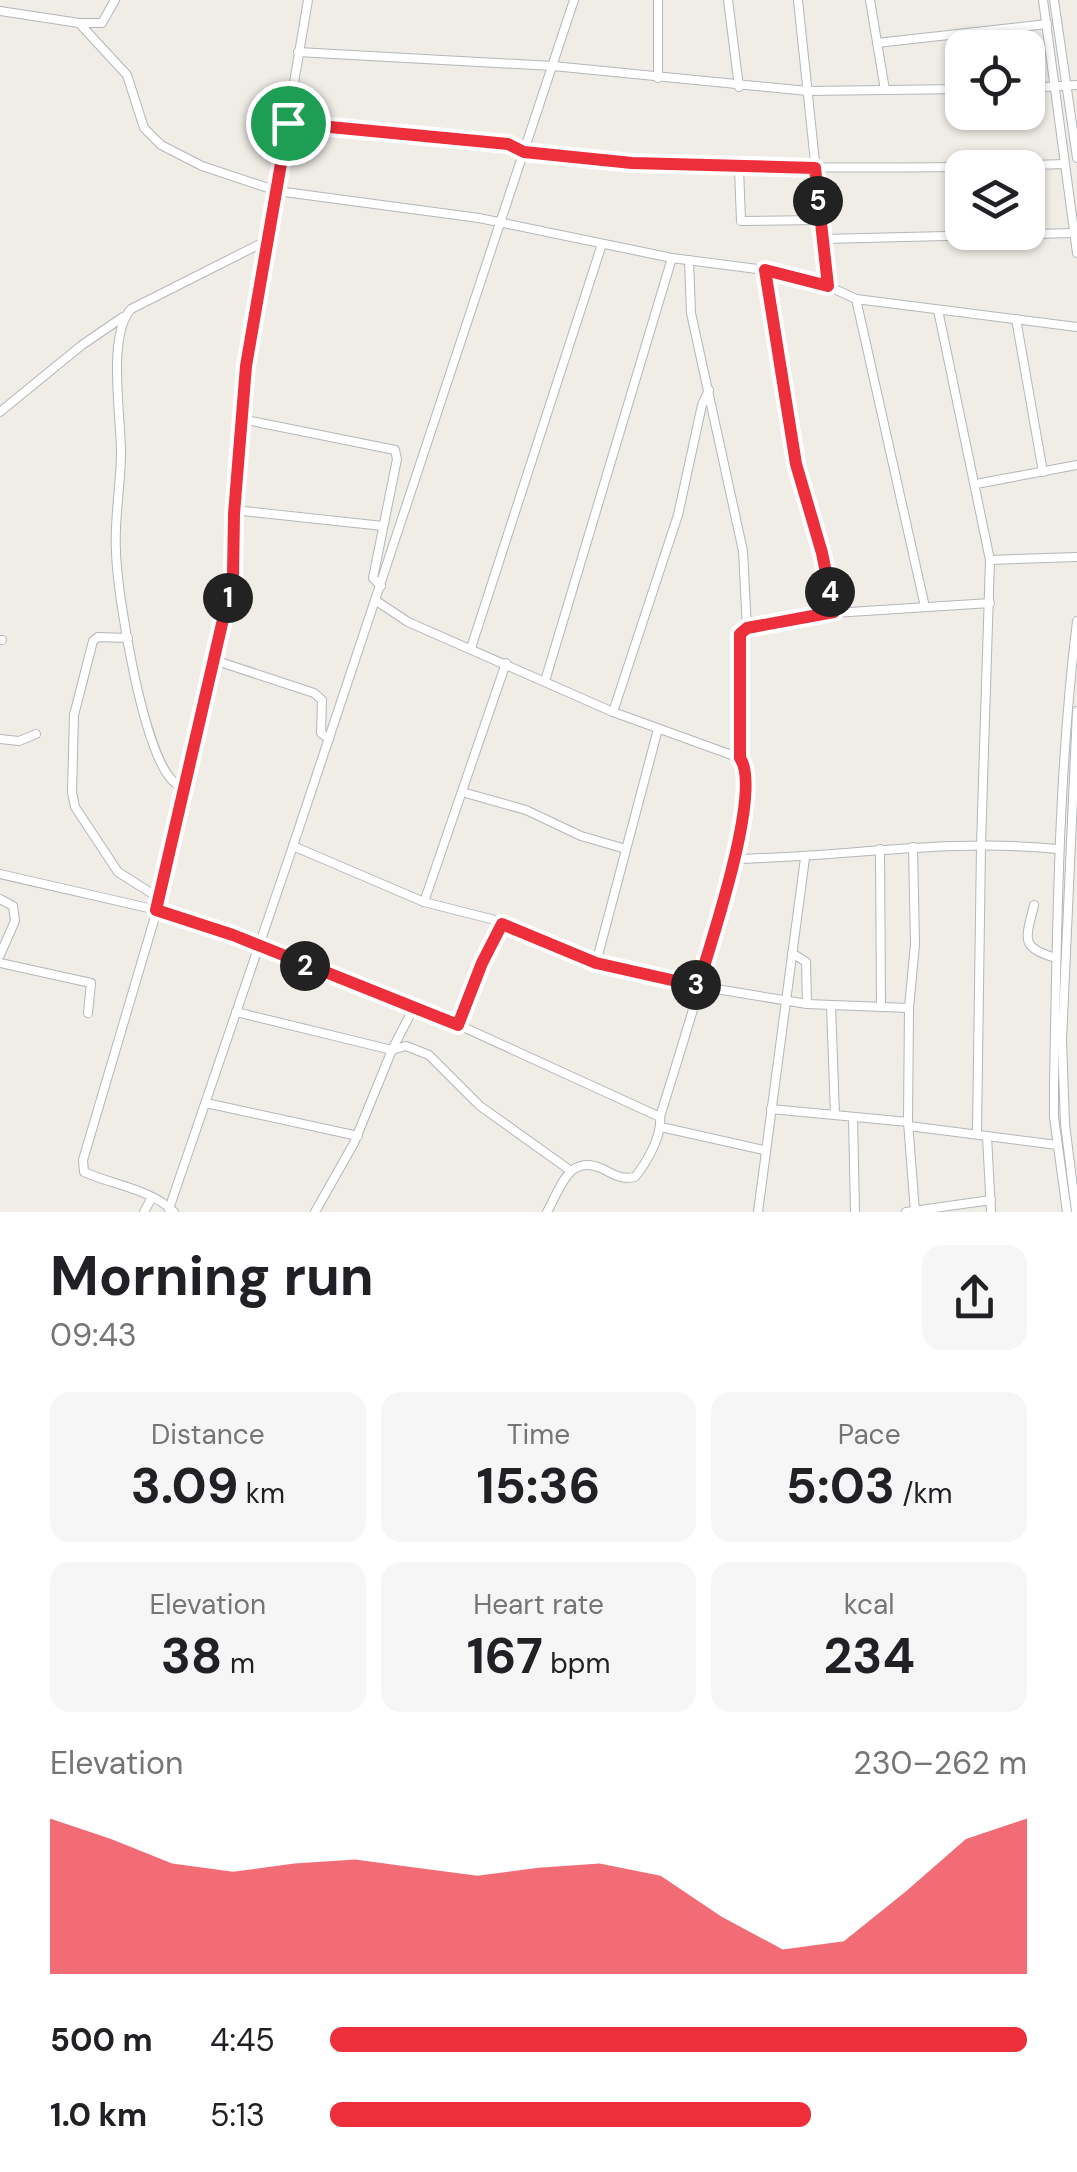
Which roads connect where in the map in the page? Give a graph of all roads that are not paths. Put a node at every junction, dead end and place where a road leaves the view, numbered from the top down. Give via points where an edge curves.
1 (115, 0) edge
2 (308, 0) edge
3 (574, 0) edge
4 (658, 0) edge
5 (728, 0) edge
6 (798, 0) edge
7 (870, 0) edge
8 (1043, 0) edge
9 (1054, 0) edge
10 (0, 10) edge
11 (79, 23) junction
12 (1047, 24) junction
13 (877, 43) junction
14 (298, 52) junction
15 (553, 66) junction
16 (658, 78) junction
17 (1072, 84) edge
18 (739, 86) junction
19 (1045, 88) edge
20 (1057, 88) junction
21 (945, 89) edge
22 (885, 90) junction
23 (808, 91) junction
24 (288, 123) junction
25 (524, 152) junction
26 (1077, 158) edge
27 (1065, 164) junction
28 (740, 168) junction
29 (815, 168) junction
30 (277, 191) junction
31 (820, 220) junction
32 (499, 224) junction
33 (1074, 233) junction
34 (823, 239) junction
35 (268, 240) junction
36 (602, 244) junction
37 (1077, 253) edge
38 (672, 258) junction
39 (689, 260) junction
40 (765, 270) junction
41 (828, 286) junction
42 (856, 299) junction
43 (938, 310) junction
44 (123, 317) junction
45 (1016, 318) junction
46 (1077, 327) edge
47 (709, 390) junction
48 (0, 412) edge
49 (241, 419) junction
50 (1077, 465) edge
51 (1043, 472) junction
52 (976, 484) junction
53 (234, 510) junction
54 (383, 526) junction
55 (1077, 557) edge
56 (990, 560) junction
57 (381, 586) junction
58 (376, 600) junction
59 (990, 603) junction
60 (925, 607) junction
61 (834, 612) junction
62 (1077, 622) edge
63 (747, 628) junction
64 (128, 638) junction
65 (471, 648) junction
66 (214, 660) junction
67 (506, 663) junction
68 (545, 682) junction
69 (613, 712) junction
70 (1077, 712) edge
71 (658, 729) junction
72 (36, 734) dead end
73 (0, 739) edge
74 (329, 739) junction
75 (740, 758) junction
76 (1075, 779) edge
77 (186, 789) junction
78 (462, 792) junction
79 (981, 845) junction
80 (293, 846) junction
81 (914, 846) junction
82 (880, 849) junction
83 (1058, 849) junction
84 (626, 850) junction
85 (805, 858) junction
86 (735, 859) junction
87 (0, 874) edge
88 (160, 898) junction
89 (0, 899) edge
90 (424, 902) junction
91 (1034, 905) dead end
92 (156, 910) junction
93 (502, 924) junction
94 (257, 947) junction
95 (1066, 950) junction
96 (1077, 950) edge
97 (792, 952) junction
98 (0, 955) edge
99 (1056, 958) junction
100 (0, 963) edge
101 (596, 963) junction
102 (698, 986) junction
103 (786, 999) junction
104 (806, 1004) junction
105 (1063, 1004) junction
106 (415, 1005) junction
107 (831, 1005) junction
108 (881, 1006) junction
109 (1077, 1007) edge
110 (909, 1008) junction
111 (88, 1012) dead end
112 (236, 1012) junction
113 (458, 1025) junction
114 (392, 1050) junction
115 (206, 1103) junction
116 (771, 1108) junction
117 (836, 1115) junction
118 (660, 1117) junction
119 (852, 1117) junction
120 (908, 1124) junction
121 (661, 1127) junction
122 (982, 1134) junction
123 (358, 1136) junction
124 (1058, 1144) junction
125 (764, 1150) junction
126 (570, 1171) junction
127 (1072, 1189) edge
128 (152, 1197) junction
129 (991, 1200) junction
130 (170, 1210) edge
131 (912, 1211) edge
132 (144, 1212) edge
133 (314, 1212) edge
134 (547, 1212) edge
135 (758, 1212) edge
136 (856, 1212) edge
137 (991, 1212) edge
138 (1067, 1212) edge
139 (1076, 1212) edge

1 - 11 street via 102,23
2 - 14 street
3 - 15 street
4 - 16 street
5 - 18 street
6 - 23 street
7 - 13 street
8 - 12 street
9 - 17 street
10 - 11 street
11 - 30 street via 128,75 144,128 161,145
12 - 13 street
12 - 20 street
13 - 22 street
14 - 15 street
14 - 24 street
15 - 16 street
15 - 25 street
16 - 18 street
17 - 20 street
17 - 26 street
18 - 23 street
19 - 20 street
20 - 27 street
21 - 22 street
22 - 23 street
23 - 29 street
24 - 25 street via 508,144
24 - 30 street
25 - 28 street
25 - 32 street
27 - 29 street
27 - 33 street
28 - 29 street
28 - 31 street via 741,221
29 - 31 street
30 - 32 street
30 - 35 street
31 - 34 street
32 - 36 street
32 - 57 street
33 - 34 street
33 - 37 street
34 - 41 street
35 - 44 street
35 - 49 street
36 - 38 street
36 - 65 street
38 - 39 street
38 - 68 street
39 - 40 street
39 - 47 street via 691,313
40 - 41 street
40 - 61 street via 796,464
41 - 42 street
42 - 43 street
42 - 60 street
43 - 45 street
43 - 52 street
44 - 48 street
44 - 64 street via 116,552
45 - 46 street
45 - 51 street
47 - 63 street via 743,550
47 - 69 street via 678,515
49 - 53 street
49 - 54 street via 395,450
50 - 51 street
51 - 52 street
52 - 56 street
53 - 54 street
53 - 66 street via 233,576
54 - 57 street via 373,578
55 - 56 street
56 - 59 street
57 - 58 street
58 - 65 street via 408,622
58 - 74 street
59 - 60 street
59 - 79 street
60 - 61 street
61 - 63 street
62 - 83 street
63 - 75 street via 740,634
64 - 77 street via 162,764
64 - 88 street via 93,641 74,715 72,792 118,872
65 - 67 street
66 - 74 street via 320,697 321,733
66 - 77 street
67 - 68 street
67 - 78 street
68 - 69 street
69 - 71 street
70 - 76 street
71 - 75 street
71 - 84 street
72 - 73 street
74 - 80 street
75 - 86 street via 747,790
76 - 95 street
77 - 88 street
78 - 84 street
78 - 90 street
79 - 81 street
79 - 83 street
79 - 122 street
80 - 90 street
80 - 94 street
81 - 82 street
81 - 110 street
82 - 85 street
82 - 108 street
83 - 99 street
84 - 101 street
85 - 86 street
85 - 97 street
86 - 102 street
87 - 92 street
88 - 92 street
89 - 98 street via 12,906 16,921
90 - 93 street
91 - 99 street via 1026,939 1033,951
92 - 94 street
92 - 128 street via 83,1160 84,1172
93 - 101 street
93 - 113 street
94 - 106 street
94 - 112 street
95 - 96 street
95 - 105 street
97 - 103 street
97 - 104 street via 806,962
99 - 124 street
100 - 111 street via 91,983
101 - 102 street
102 - 103 street
102 - 118 street
103 - 104 street
103 - 116 street
104 - 107 street
105 - 109 street
105 - 127 street
106 - 113 street
106 - 114 street
107 - 108 street
107 - 117 street
108 - 110 street
110 - 120 street
112 - 114 street
112 - 115 street
113 - 118 street
114 - 123 street
114 - 126 street via 406,1046 429,1055 471,1099
115 - 123 street
115 - 130 street
116 - 117 street
116 - 125 street
117 - 119 street
118 - 121 street
119 - 120 street
119 - 136 street
120 - 122 street
120 - 131 street
121 - 125 street
121 - 126 street via 634,1177 623,1179 592,1164
122 - 124 street
122 - 129 street
123 - 133 street
124 - 127 street
125 - 135 street
126 - 134 street
127 - 138 street
127 - 139 street
128 - 130 street
128 - 132 street
129 - 131 street
129 - 137 street

